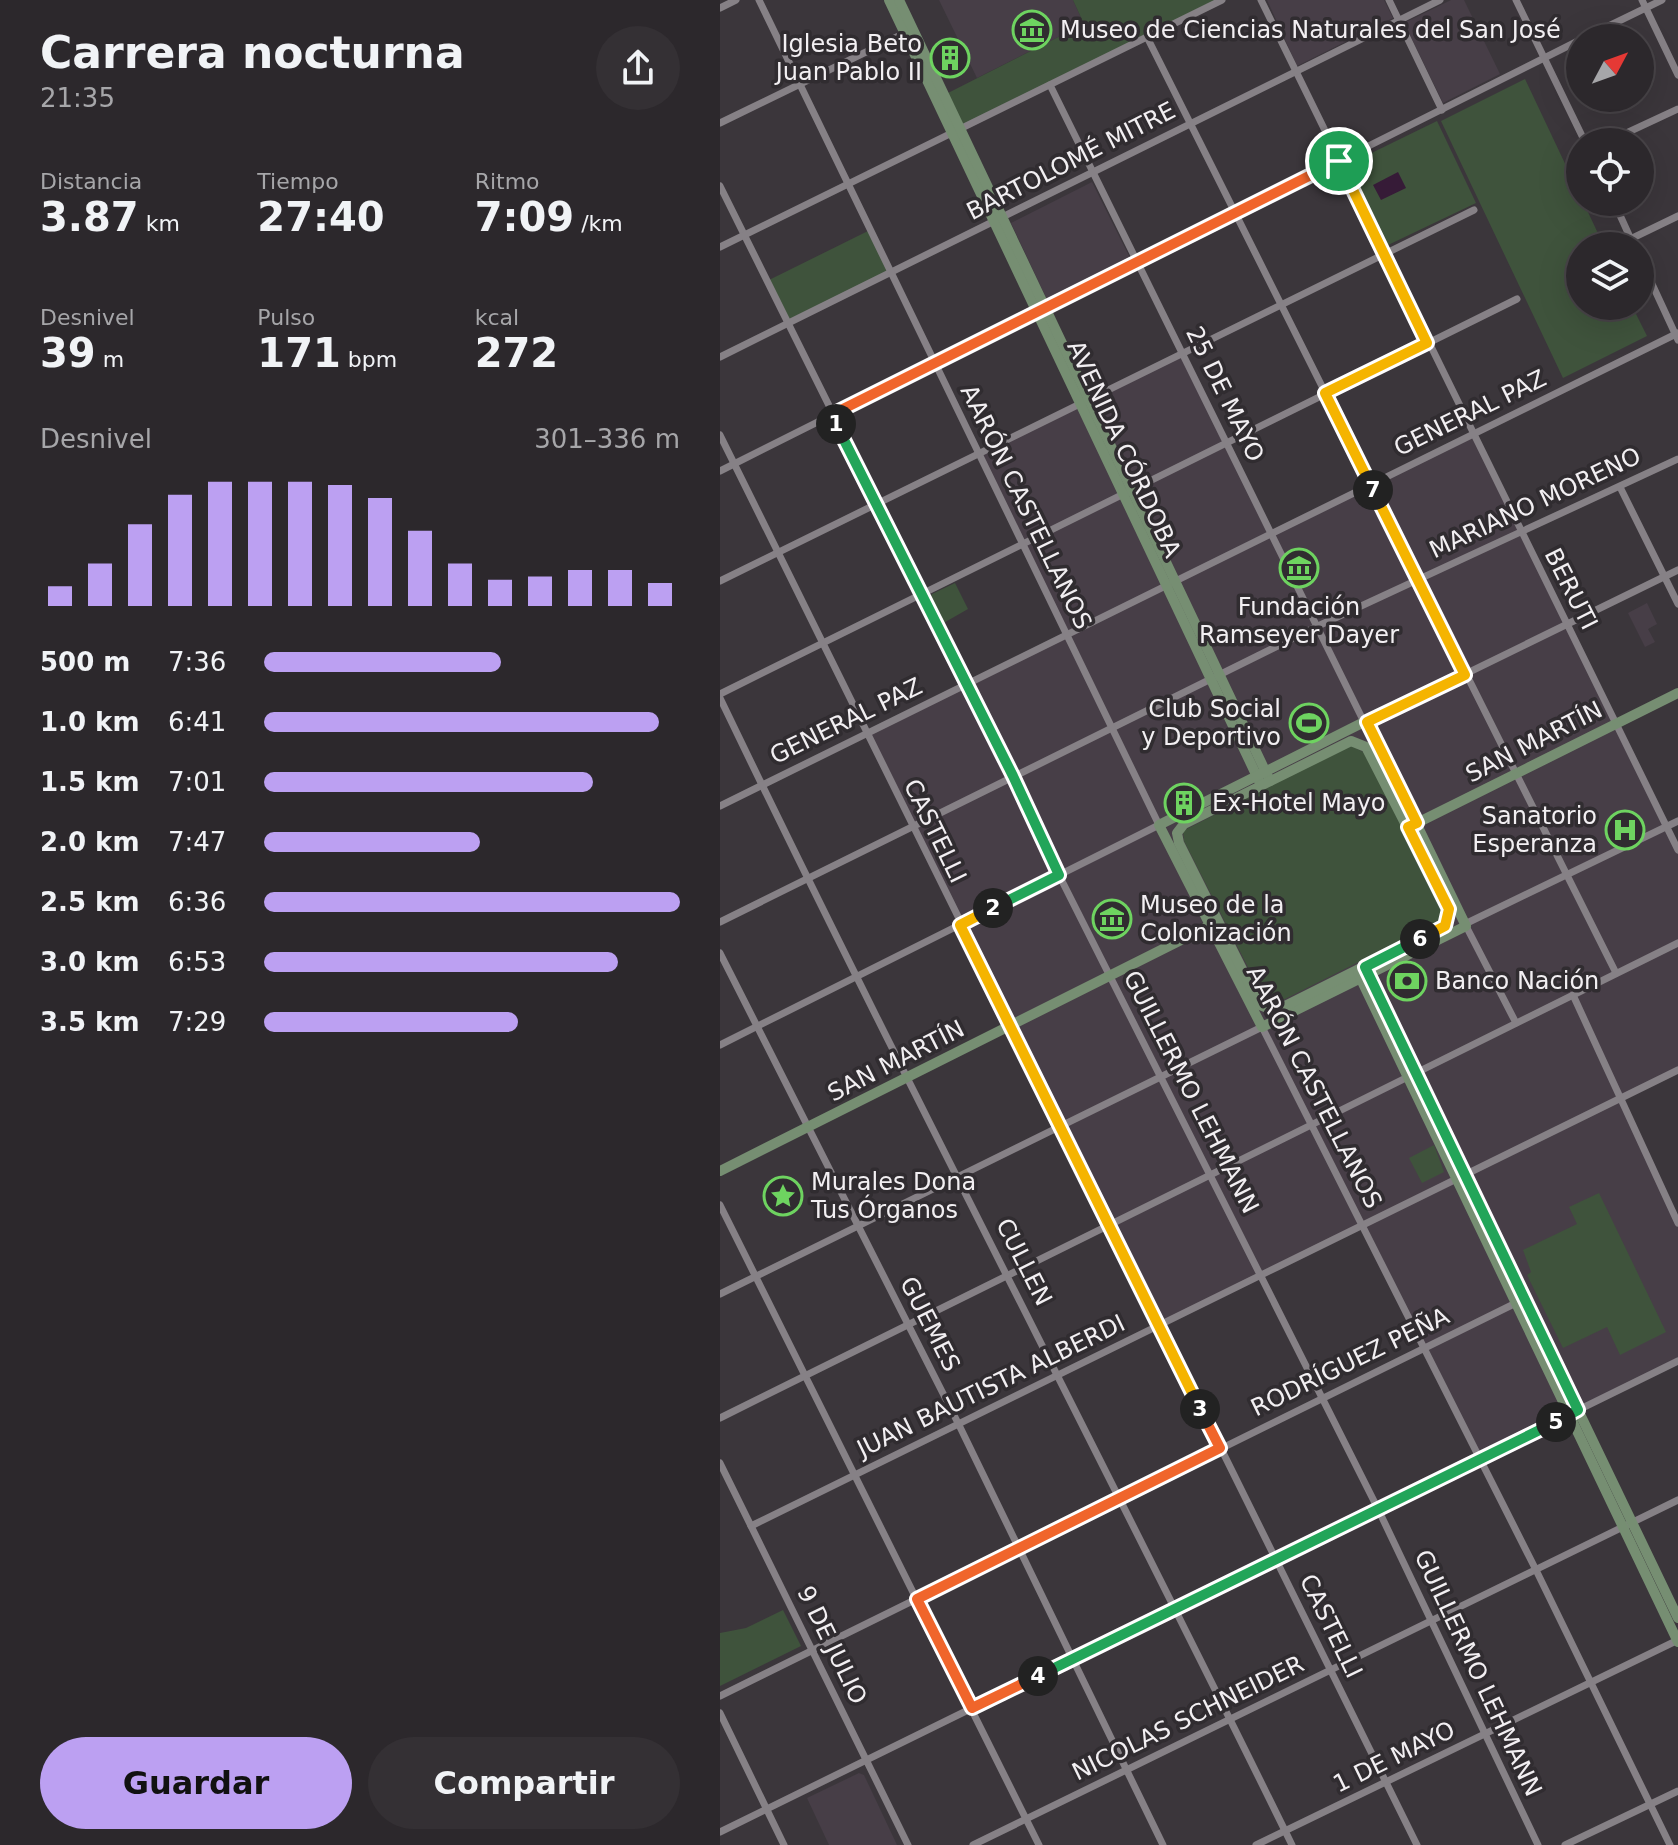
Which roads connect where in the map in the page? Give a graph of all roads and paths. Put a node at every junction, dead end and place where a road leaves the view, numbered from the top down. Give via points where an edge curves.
1 (736, 0) edge
2 (759, 0) edge
3 (889, 0) edge
4 (899, 0) edge
5 (1222, 0) edge
6 (1261, 0) edge
7 (1389, 0) edge
8 (1440, 0) edge
9 (1516, 0) edge
10 (1662, 0) edge
11 (1644, 4) edge
12 (720, 8) edge
13 (1398, 21) junction
14 (1609, 24) edge
15 (905, 33) junction
16 (1147, 37) junction
17 (1566, 47) edge
18 (1543, 58) junction
19 (1295, 71) junction
20 (1678, 75) edge
21 (798, 85) junction
22 (1050, 85) junction
23 (1678, 109) edge
24 (1442, 110) junction
25 (720, 123) edge
26 (1190, 123) junction
27 (1578, 128) edge
28 (1637, 128) edge
29 (956, 131) junction
30 (1339, 161) junction
31 (1093, 172) junction
32 (847, 185) junction
33 (720, 186) edge
34 (1474, 210) dead end
35 (1235, 213) junction
36 (1678, 216) edge
37 (998, 220) junction
38 (1651, 232) edge
39 (744, 235) junction
40 (720, 247) edge
41 (1384, 254) junction
42 (1137, 262) junction
43 (889, 273) junction
44 (1654, 288) edge
45 (1517, 299) dead end
46 (1280, 304) junction
47 (1041, 311) junction
48 (786, 324) junction
49 (1677, 336) edge
50 (1427, 343) junction
51 (1182, 352) junction
52 (720, 357) edge
53 (933, 364) junction
54 (1325, 393) junction
55 (1083, 401) junction
56 (831, 415) junction
57 (720, 435) edge
58 (1472, 435) junction
59 (1227, 441) junction
60 (977, 453) junction
61 (1678, 459) edge
62 (734, 464) junction
63 (720, 471) edge
64 (1370, 484) junction
65 (1620, 487) junction
66 (1126, 490) junction
67 (876, 503) junction
68 (1272, 532) junction
69 (1520, 532) junction
70 (1021, 544) junction
71 (777, 553) junction
72 (1678, 570) edge
73 (1665, 577) junction
74 (1417, 580) junction
75 (720, 581) edge
76 (1170, 584) junction
77 (921, 594) junction
78 (1678, 604) edge
79 (1568, 625) junction
80 (1318, 626) junction
81 (1065, 635) junction
82 (821, 644) junction
83 (1465, 675) junction
84 (1215, 677) junction
85 (967, 684) junction
86 (1678, 693) edge
87 (720, 696) edge
88 (1365, 722) junction
89 (1615, 723) junction
90 (1110, 728) junction
91 (865, 734) junction
92 (1516, 772) junction
93 (1013, 776) junction
94 (1263, 778) junction
95 (762, 785) junction
96 (720, 806) edge
97 (1678, 821) edge
98 (1159, 825) junction
99 (1412, 825) junction
100 (911, 827) junction
101 (1667, 827) junction
102 (1678, 850) edge
103 (1059, 875) junction
104 (1568, 876) junction
105 (807, 879) junction
106 (720, 922) edge
107 (1214, 924) junction
108 (960, 925) junction
109 (1467, 925) junction
110 (1678, 943) edge
111 (720, 953) edge
112 (1363, 973) junction
113 (1616, 973) junction
114 (857, 976) junction
115 (1110, 976) junction
116 (1573, 995) junction
117 (1516, 1023) junction
118 (1010, 1026) junction
119 (756, 1027) junction
120 (1262, 1027) junction
121 (720, 1045) edge
122 (1678, 1070) edge
123 (1414, 1074) junction
124 (908, 1077) junction
125 (1162, 1078) junction
126 (1619, 1099) junction
127 (1311, 1125) junction
128 (1060, 1127) junction
129 (807, 1128) junction
130 (720, 1171) edge
131 (1211, 1174) junction
132 (958, 1177) junction
133 (1462, 1178) junction
134 (720, 1205) edge
135 (1678, 1223) edge
136 (1109, 1225) junction
137 (1362, 1226) junction
138 (857, 1227) junction
139 (1008, 1275) junction
140 (755, 1276) junction
141 (1262, 1276) junction
142 (720, 1294) edge
143 (1521, 1301) junction
144 (908, 1325) junction
145 (1159, 1327) junction
146 (1424, 1347) junction
147 (1678, 1361) edge
148 (1059, 1376) junction
149 (805, 1377) junction
150 (1322, 1398) junction
151 (1574, 1412) junction
152 (720, 1418) edge
153 (959, 1425) junction
154 (1220, 1448) junction
155 (1480, 1459) junction
156 (720, 1463) edge
157 (855, 1475) junction
158 (1120, 1498) junction
159 (1678, 1500) edge
160 (1378, 1509) junction
161 (1628, 1524) junction
162 (751, 1526) junction
163 (1019, 1549) junction
164 (1275, 1560) junction
165 (1536, 1570) junction
166 (917, 1599) junction
167 (1176, 1608) junction
168 (1678, 1618) edge
169 (1431, 1623) junction
170 (1678, 1641) edge
171 (813, 1650) junction
172 (1072, 1659) junction
173 (1331, 1672) junction
174 (1591, 1683) junction
175 (720, 1696) edge
176 (972, 1708) junction
177 (720, 1713) edge
178 (1231, 1720) junction
179 (1484, 1736) junction
180 (867, 1760) junction
181 (1126, 1771) junction
182 (1386, 1783) junction
183 (1678, 1791) edge
184 (1650, 1804) junction
185 (766, 1809) junction
186 (1026, 1818) junction
187 (1285, 1831) junction
188 (720, 1832) edge
189 (784, 1845) edge
190 (908, 1845) edge
191 (973, 1845) edge
192 (1039, 1845) edge
193 (1163, 1845) edge
194 (1256, 1845) edge
195 (1292, 1845) edge
196 (1417, 1845) edge
197 (1538, 1845) edge
198 (1565, 1845) edge
199 (1670, 1845) edge

1 - 12 street
2 - 21 street, AARÓN CASTELLANOS
3 - 15 main road, AVENIDA CÓRDOBA
4 - 29 main road, AVENIDA CÓRDOBA
5 - 16 street
6 - 19 street, BERUTI
7 - 13 street
8 - 13 street, BARTOLOMÉ MITRE
9 - 18 street
10 - 11 street
11 - 14 street
11 - 20 street
13 - 19 street, BARTOLOMÉ MITRE
13 - 24 street
15 - 21 street
15 - 29 main road, AVENIDA CÓRDOBA
16 - 22 street
16 - 26 street
17 - 18 street
18 - 24 street
18 - 27 street
19 - 26 street, BARTOLOMÉ MITRE
19 - 30 street, BERUTI
21 - 25 street
21 - 32 street, AARÓN CASTELLANOS
22 - 29 street
22 - 31 street, 25 DE MAYO
23 - 28 street
24 - 30 street
26 - 31 street, BARTOLOMÉ MITRE
26 - 35 street
29 - 32 street
29 - 37 main road, AVENIDA CÓRDOBA
30 - 35 street
30 - 41 street, BERUTI
31 - 37 street, BARTOLOMÉ MITRE
31 - 42 street, 25 DE MAYO
32 - 39 street
32 - 43 street, AARÓN CASTELLANOS
33 - 39 street, GUILLERMO LEHMANN
34 - 41 street
35 - 42 street
35 - 46 street
36 - 38 street
37 - 43 street, BARTOLOMÉ MITRE
37 - 47 main road, AVENIDA CÓRDOBA
39 - 40 street
39 - 48 street, GUILLERMO LEHMANN
41 - 46 street
41 - 50 street, BERUTI
42 - 47 street
42 - 51 street, 25 DE MAYO
43 - 48 street, BARTOLOMÉ MITRE
43 - 53 street, AARÓN CASTELLANOS
44 - 49 street
45 - 50 street
46 - 51 street
46 - 54 street
47 - 53 street
47 - 55 main road, AVENIDA CÓRDOBA
48 - 52 street, BARTOLOMÉ MITRE
48 - 56 street, GUILLERMO LEHMANN
49 - 58 street, GENERAL PAZ
50 - 54 street
50 - 58 street, BERUTI
51 - 55 street
51 - 59 street, 25 DE MAYO
53 - 56 street
53 - 60 street, AARÓN CASTELLANOS
54 - 59 street
54 - 64 street
55 - 60 street
55 - 66 main road, AVENIDA CÓRDOBA
56 - 62 street
56 - 67 street, GUILLERMO LEHMANN
57 - 62 street, CASTELLI
58 - 64 street, GENERAL PAZ
58 - 69 street, BERUTI
59 - 66 street
59 - 68 street, 25 DE MAYO
60 - 67 street
60 - 70 street, AARÓN CASTELLANOS
61 - 65 street, MARIANO MORENO
62 - 63 street
62 - 71 street, CASTELLI
64 - 68 street, GENERAL PAZ
64 - 74 street
65 - 69 street, MARIANO MORENO
65 - 73 street
66 - 70 street
66 - 76 main road, AVENIDA CÓRDOBA
67 - 71 street
67 - 77 street, GUILLERMO LEHMANN
68 - 76 street, GENERAL PAZ
68 - 80 street, 25 DE MAYO
69 - 74 street, MARIANO MORENO
69 - 79 street, BERUTI
70 - 77 street
70 - 81 street, AARÓN CASTELLANOS
71 - 75 street
71 - 82 street, CASTELLI
72 - 73 street
73 - 78 street
73 - 79 street
74 - 80 street, MARIANO MORENO
74 - 83 street
76 - 81 street, GENERAL PAZ
76 - 84 main road, AVENIDA CÓRDOBA
77 - 82 street
77 - 85 street, GUILLERMO LEHMANN
79 - 83 street
79 - 89 street, BERUTI
80 - 84 street, MARIANO MORENO
80 - 88 street, 25 DE MAYO
81 - 85 street, GENERAL PAZ
81 - 90 street, AARÓN CASTELLANOS
82 - 87 street
82 - 91 street, CASTELLI
83 - 88 street
83 - 92 street
84 - 90 street, MARIANO MORENO
84 - 94 main road, AVENIDA CÓRDOBA
85 - 91 street, GENERAL PAZ
85 - 93 street, GUILLERMO LEHMANN
86 - 89 main road, SAN MARTÍN
87 - 95 street, CULLEN
88 - 94 main road
88 - 99 main road, 25 DE MAYO
89 - 92 main road, SAN MARTÍN
89 - 101 street, BERUTI
90 - 93 street, MARIANO MORENO
90 - 98 street, AARÓN CASTELLANOS
91 - 95 street, GENERAL PAZ
91 - 100 street, CASTELLI
92 - 99 main road, SAN MARTÍN
92 - 104 street
93 - 100 street, MARIANO MORENO
93 - 103 street, GUILLERMO LEHMANN
94 - 98 main road
94 - 99 main road, 25 DE MAYO via 1351,741 1366,747
94 - 107 main road, AARÓN CASTELLANOS via 1177,833
95 - 96 street, GENERAL PAZ
95 - 105 street, CULLEN
97 - 101 street
98 - 103 street
98 - 107 main road, AARÓN CASTELLANOS
99 - 109 main road, 25 DE MAYO
99 - 112 main road, 25 DE MAYO via 1449,909 1448,923
100 - 105 street, MARIANO MORENO
100 - 108 street, CASTELLI
101 - 102 street, BERUTI
101 - 104 street
103 - 108 street
103 - 115 street, GUILLERMO LEHMANN
104 - 109 street
104 - 113 street
105 - 106 street, MARIANO MORENO
105 - 114 street, CULLEN
107 - 112 main road, AARÓN CASTELLANOS via 1260,1005 1275,1011
107 - 115 main road, SAN MARTÍN
107 - 120 main road, AARÓN CASTELLANOS
108 - 114 street
108 - 118 street, CASTELLI
109 - 112 main road
109 - 117 street, 25 DE MAYO
110 - 113 street
111 - 119 street, GUEMES
112 - 120 main road
112 - 123 main road
113 - 116 street
114 - 119 street
114 - 124 street, CULLEN
115 - 118 main road, SAN MARTÍN
115 - 125 street, GUILLERMO LEHMANN
116 - 117 street
116 - 126 street
117 - 123 street
118 - 124 main road, SAN MARTÍN
118 - 128 street, CASTELLI
119 - 121 street
119 - 129 street, GUEMES
120 - 125 street
120 - 127 street, AARÓN CASTELLANOS
122 - 126 street, JUAN BAUTISTA ALBERDI
123 - 127 street
123 - 133 main road
124 - 129 main road, SAN MARTÍN
124 - 132 street, CULLEN
125 - 128 street
125 - 131 street, GUILLERMO LEHMANN
126 - 133 street, JUAN BAUTISTA ALBERDI
126 - 135 street
127 - 131 street
127 - 137 street, AARÓN CASTELLANOS
128 - 132 street
128 - 136 street, CASTELLI
129 - 130 main road, SAN MARTÍN
129 - 138 street, GUEMES
131 - 136 street
131 - 141 street, GUILLERMO LEHMANN
132 - 138 street
132 - 139 street, CULLEN
133 - 137 street, JUAN BAUTISTA ALBERDI
133 - 143 main road
134 - 140 street
136 - 139 street
136 - 145 street, CASTELLI
137 - 141 street, JUAN BAUTISTA ALBERDI
137 - 146 street, AARÓN CASTELLANOS
138 - 140 street
138 - 144 street, GUEMES
139 - 144 street
139 - 148 street, CULLEN
140 - 142 street
140 - 149 street
141 - 145 street, JUAN BAUTISTA ALBERDI
141 - 150 street, GUILLERMO LEHMANN
143 - 146 street, RODRÍGUEZ PEÑA
143 - 151 main road
144 - 149 street
144 - 153 street, GUEMES
145 - 148 street, JUAN BAUTISTA ALBERDI
145 - 154 street, CASTELLI
146 - 150 street, RODRÍGUEZ PEÑA
146 - 155 street, AARÓN CASTELLANOS
147 - 151 street
148 - 153 street, JUAN BAUTISTA ALBERDI
148 - 158 street, CULLEN
149 - 152 street
149 - 157 street
150 - 154 street, RODRÍGUEZ PEÑA
150 - 160 street, GUILLERMO LEHMANN
151 - 155 street
151 - 161 main road
153 - 157 street, JUAN BAUTISTA ALBERDI
153 - 163 street, GUEMES
154 - 158 street, RODRÍGUEZ PEÑA
154 - 164 street, CASTELLI
155 - 160 street
155 - 165 street, AARÓN CASTELLANOS
156 - 162 street, 9 DE JULIO
157 - 162 street, JUAN BAUTISTA ALBERDI
157 - 166 street
158 - 163 street, RODRÍGUEZ PEÑA
158 - 167 street, CULLEN
159 - 161 street, NICOLAS SCHNEIDER
160 - 164 street
160 - 169 street, GUILLERMO LEHMANN
161 - 165 street, NICOLAS SCHNEIDER
161 - 168 main road
161 - 170 main road
162 - 171 street, 9 DE JULIO
163 - 166 street, RODRÍGUEZ PEÑA
163 - 172 street, GUEMES
164 - 167 street
164 - 173 street, CASTELLI
165 - 169 street, NICOLAS SCHNEIDER
165 - 174 street, AARÓN CASTELLANOS
166 - 171 street, RODRÍGUEZ PEÑA
166 - 176 street
167 - 172 street
167 - 178 street, CULLEN
169 - 173 street, NICOLAS SCHNEIDER
169 - 179 street, GUILLERMO LEHMANN
170 - 174 street, 1 DE MAYO
171 - 175 street, RODRÍGUEZ PEÑA
171 - 180 street, 9 DE JULIO
172 - 176 street
172 - 181 street, GUEMES
173 - 178 street, NICOLAS SCHNEIDER
173 - 182 street, CASTELLI
174 - 179 street, 1 DE MAYO
174 - 184 street, AARÓN CASTELLANOS
176 - 180 street
176 - 186 street
177 - 185 street
178 - 181 street, NICOLAS SCHNEIDER
178 - 187 street, CULLEN
179 - 182 street, 1 DE MAYO
179 - 197 street, GUILLERMO LEHMANN
180 - 185 street
180 - 190 street, 9 DE JULIO
181 - 186 street, NICOLAS SCHNEIDER
181 - 193 street, GUEMES
182 - 187 street, 1 DE MAYO
182 - 196 street, CASTELLI
183 - 184 street
184 - 198 street
184 - 199 street, AARÓN CASTELLANOS
185 - 188 street
185 - 189 street
186 - 191 street, NICOLAS SCHNEIDER
186 - 192 street
187 - 194 street, 1 DE MAYO
187 - 195 street, CULLEN

